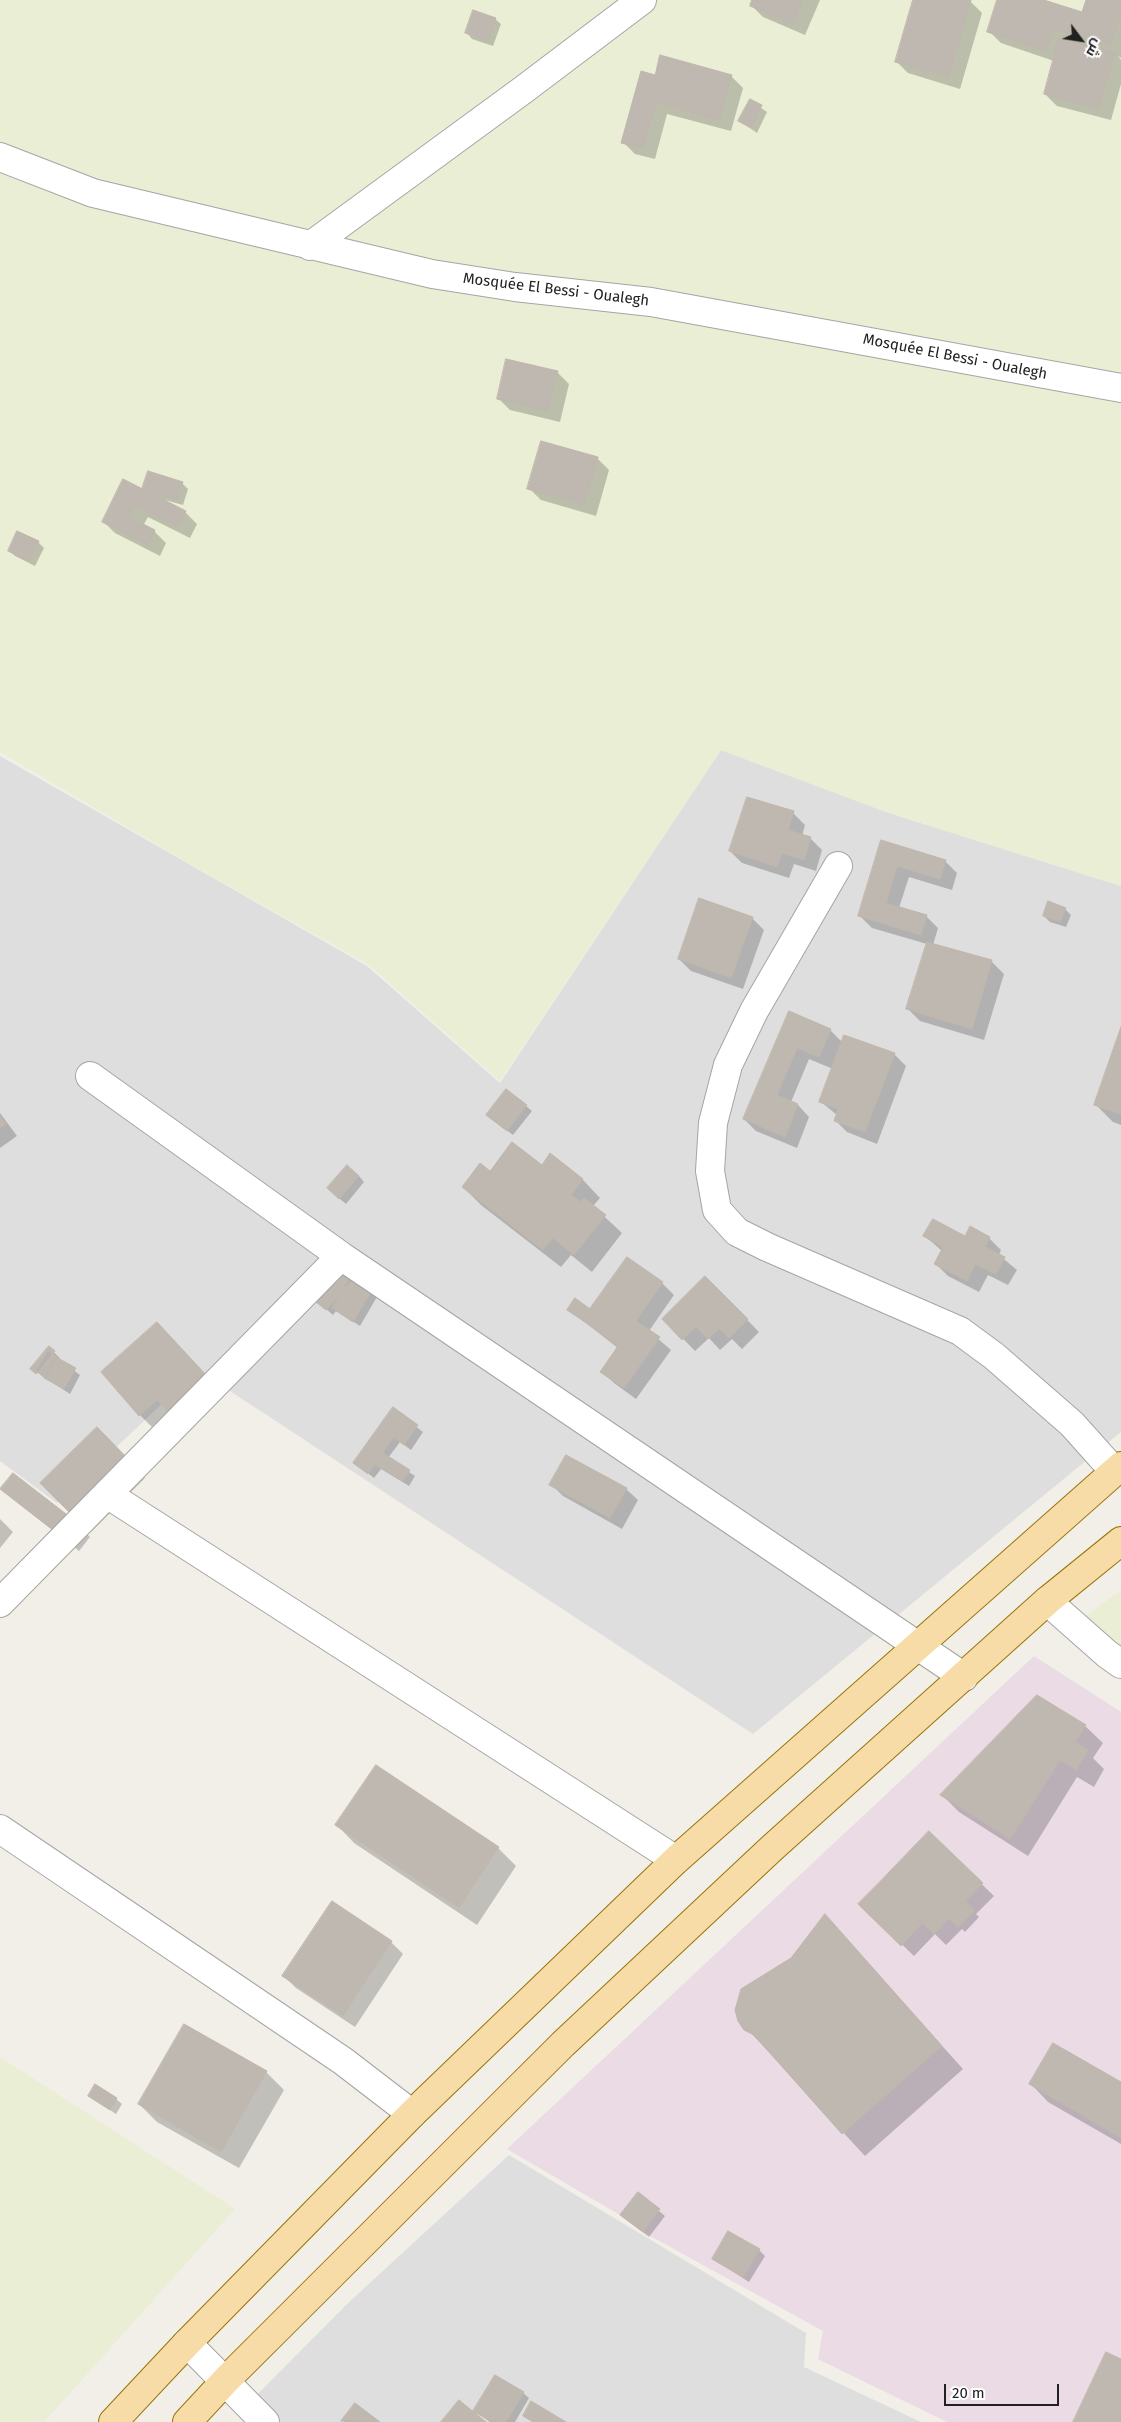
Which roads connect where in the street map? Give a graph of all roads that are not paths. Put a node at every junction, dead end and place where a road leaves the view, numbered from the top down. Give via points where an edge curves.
1 (642, 0) edge
2 (0, 157) edge
3 (310, 246) junction
4 (1121, 388) edge
5 (838, 866) dead end
6 (90, 1076) dead end
7 (341, 1256) junction
8 (1118, 1468) edge
9 (107, 1494) junction
10 (1121, 1541) edge
11 (1047, 1601) junction
12 (0, 1603) edge
13 (916, 1646) junction
14 (1121, 1664) edge
15 (964, 1677) junction
16 (0, 1829) edge
17 (676, 1860) junction
18 (412, 2114) junction
19 (187, 2343) junction
20 (226, 2380) junction
21 (113, 2422) edge
22 (187, 2422) edge
23 (265, 2422) edge

1 - 3 street
2 - 3 street, Mosquée El Bessi - Oualegh via 93,194
3 - 4 street, Mosquée El Bessi - Oualegh via 432,274 679,306
5 - 8 street via 754,1011 728,1065 713,1123 710,1171 717,1210 737,1232 767,1247 960,1331 994,1356
6 - 7 street
7 - 9 street
7 - 13 street
8 - 13 main road
9 - 12 street
9 - 17 street
10 - 11 main road
11 - 14 street
11 - 15 main road
13 - 15 street
13 - 17 main road
15 - 20 main road via 772,1848 563,2044
16 - 18 street via 343,2061
17 - 18 main road
18 - 19 main road
19 - 20 street
19 - 21 main road
20 - 22 main road
20 - 23 street

